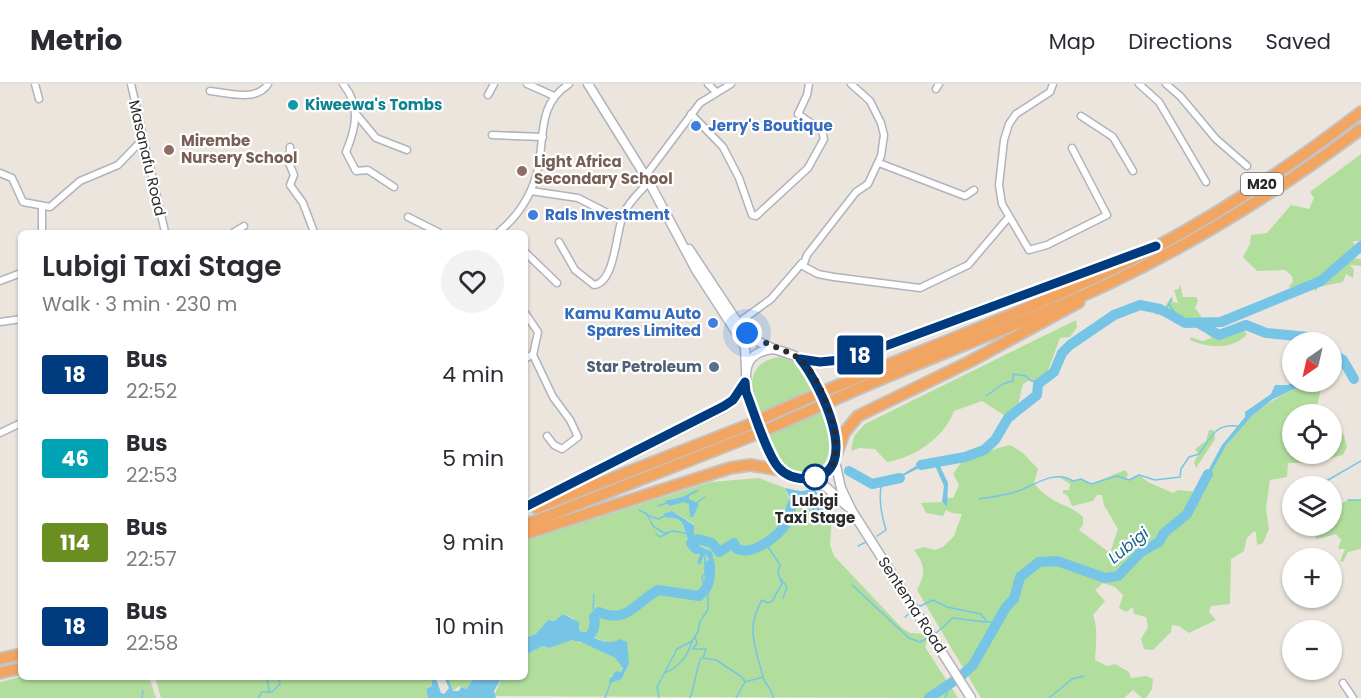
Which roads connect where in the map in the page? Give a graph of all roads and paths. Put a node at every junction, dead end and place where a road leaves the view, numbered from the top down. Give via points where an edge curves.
1 (35, 84) edge
2 (130, 84) edge
3 (268, 84) edge
4 (343, 84) edge
5 (494, 84) edge
6 (527, 84) edge
7 (569, 84) edge
8 (588, 84) edge
9 (708, 84) edge
10 (730, 84) edge
11 (809, 84) edge
12 (851, 84) edge
13 (1053, 84) edge
14 (1139, 84) edge
15 (1166, 84) edge
16 (210, 92) dead end
17 (716, 92) junction
18 (488, 95) dead end
19 (554, 96) junction
20 (39, 99) dead end
21 (1361, 111) edge
22 (356, 114) junction
23 (691, 114) junction
24 (1081, 116) dead end
25 (1361, 129) edge
26 (492, 135) dead end
27 (543, 137) junction
28 (142, 140) junction
29 (290, 147) dead end
30 (1072, 148) dead end
31 (407, 150) dead end
32 (879, 163) junction
33 (1247, 166) dead end
34 (1133, 171) dead end
35 (0, 173) edge
36 (648, 178) junction
37 (1206, 182) dead end
38 (394, 187) dead end
39 (974, 190) dead end
40 (531, 191) junction
41 (42, 207) junction
42 (408, 217) dead end
43 (1008, 218) junction
44 (621, 220) junction
45 (244, 226) dead end
46 (42, 230) edge
47 (164, 230) edge
48 (237, 230) edge
49 (313, 230) edge
50 (434, 230) edge
51 (503, 230) edge
52 (559, 242) dead end
53 (1156, 246) junction
54 (686, 247) junction
55 (528, 255) edge
56 (1164, 256) junction
57 (802, 263) junction
58 (18, 274) edge
59 (2, 278) edge
60 (557, 283) dead end
61 (528, 317) edge
62 (18, 320) edge
63 (0, 322) edge
64 (738, 323) junction
65 (774, 349) junction
66 (533, 354) junction
67 (528, 357) edge
68 (800, 359) junction
69 (745, 378) junction
70 (808, 405) junction
71 (18, 424) edge
72 (748, 431) junction
73 (0, 433) edge
74 (547, 436) dead end
75 (836, 457) junction
76 (781, 470) junction
77 (805, 479) junction
78 (528, 505) edge
79 (528, 511) edge
80 (852, 511) junction
81 (528, 524) edge
82 (528, 533) edge
83 (18, 655) edge
84 (0, 659) edge
85 (18, 669) edge
86 (0, 673) edge
87 (1343, 683) dead end
88 (971, 698) edge
89 (1353, 698) edge

1 - 20 street
2 - 28 street, Masanafu Road
3 - 16 street via 254,94
4 - 22 street
5 - 18 street
6 - 19 street
7 - 19 street
8 - 36 main road
9 - 17 street
10 - 17 street
11 - 23 street via 798,114 822,130 824,139 808,168 756,216 752,215 723,147
12 - 32 street via 870,101 881,123 884,143
13 - 43 street via 1050,92 1016,114 1006,132 999,188
14 - 37 street via 1159,102
15 - 33 street via 1216,139
17 - 23 street
19 - 27 street
21 - 53 highway, M20 via 1297,161
22 - 31 street via 376,138
22 - 38 street via 346,152 356,171 368,170
23 - 36 street
24 - 34 street via 1113,137
25 - 56 highway, M20 via 1276,189
26 - 27 street
27 - 40 street
28 - 41 street via 118,165 80,181 55,205
28 - 47 street, Masanafu Road
29 - 49 street via 289,163 294,175 290,184 303,203
30 - 43 street via 1106,217 1032,251
32 - 39 street via 926,179 956,195 965,196
32 - 57 street via 868,184 856,192
35 - 41 street via 12,178 23,202
36 - 44 street
36 - 54 main road
40 - 44 street via 578,198
40 - 51 street
41 - 46 street
42 - 50 street
43 - 57 street via 968,265 920,288 818,274
44 - 52 street via 608,273 597,286 577,273
45 - 48 street
53 - 68 highway via 850,359
53 - 70 highway, M20, bridge via 1099,275 839,385
54 - 64 main road
54 - 69 main road via 744,347
55 - 60 street
56 - 70 highway, M20, bridge via 842,396
56 - 75 highway via 971,361 858,416 844,433
57 - 64 street via 771,299
58 - 59 street
61 - 66 street via 538,330
62 - 63 street
64 - 65 main road via 753,338
65 - 68 main road
65 - 69 main road via 759,353 752,360
66 - 67 street
66 - 74 street via 578,437 562,449
68 - 75 main road, Sentema Road via 814,380 832,423
69 - 76 main road via 746,392
69 - 78 highway via 733,400 724,406
70 - 72 highway, M20, bridge
71 - 73 street
72 - 79 highway, M20
72 - 81 highway, M20
75 - 77 main road via 821,475
75 - 80 main road, Sentema Road via 841,488
76 - 77 main road, Sentema Road
76 - 82 highway via 750,465 730,468
77 - 80 main road, Sentema Road via 826,487
80 - 88 main road, Sentema Road
83 - 84 highway
85 - 86 highway
87 - 89 street

